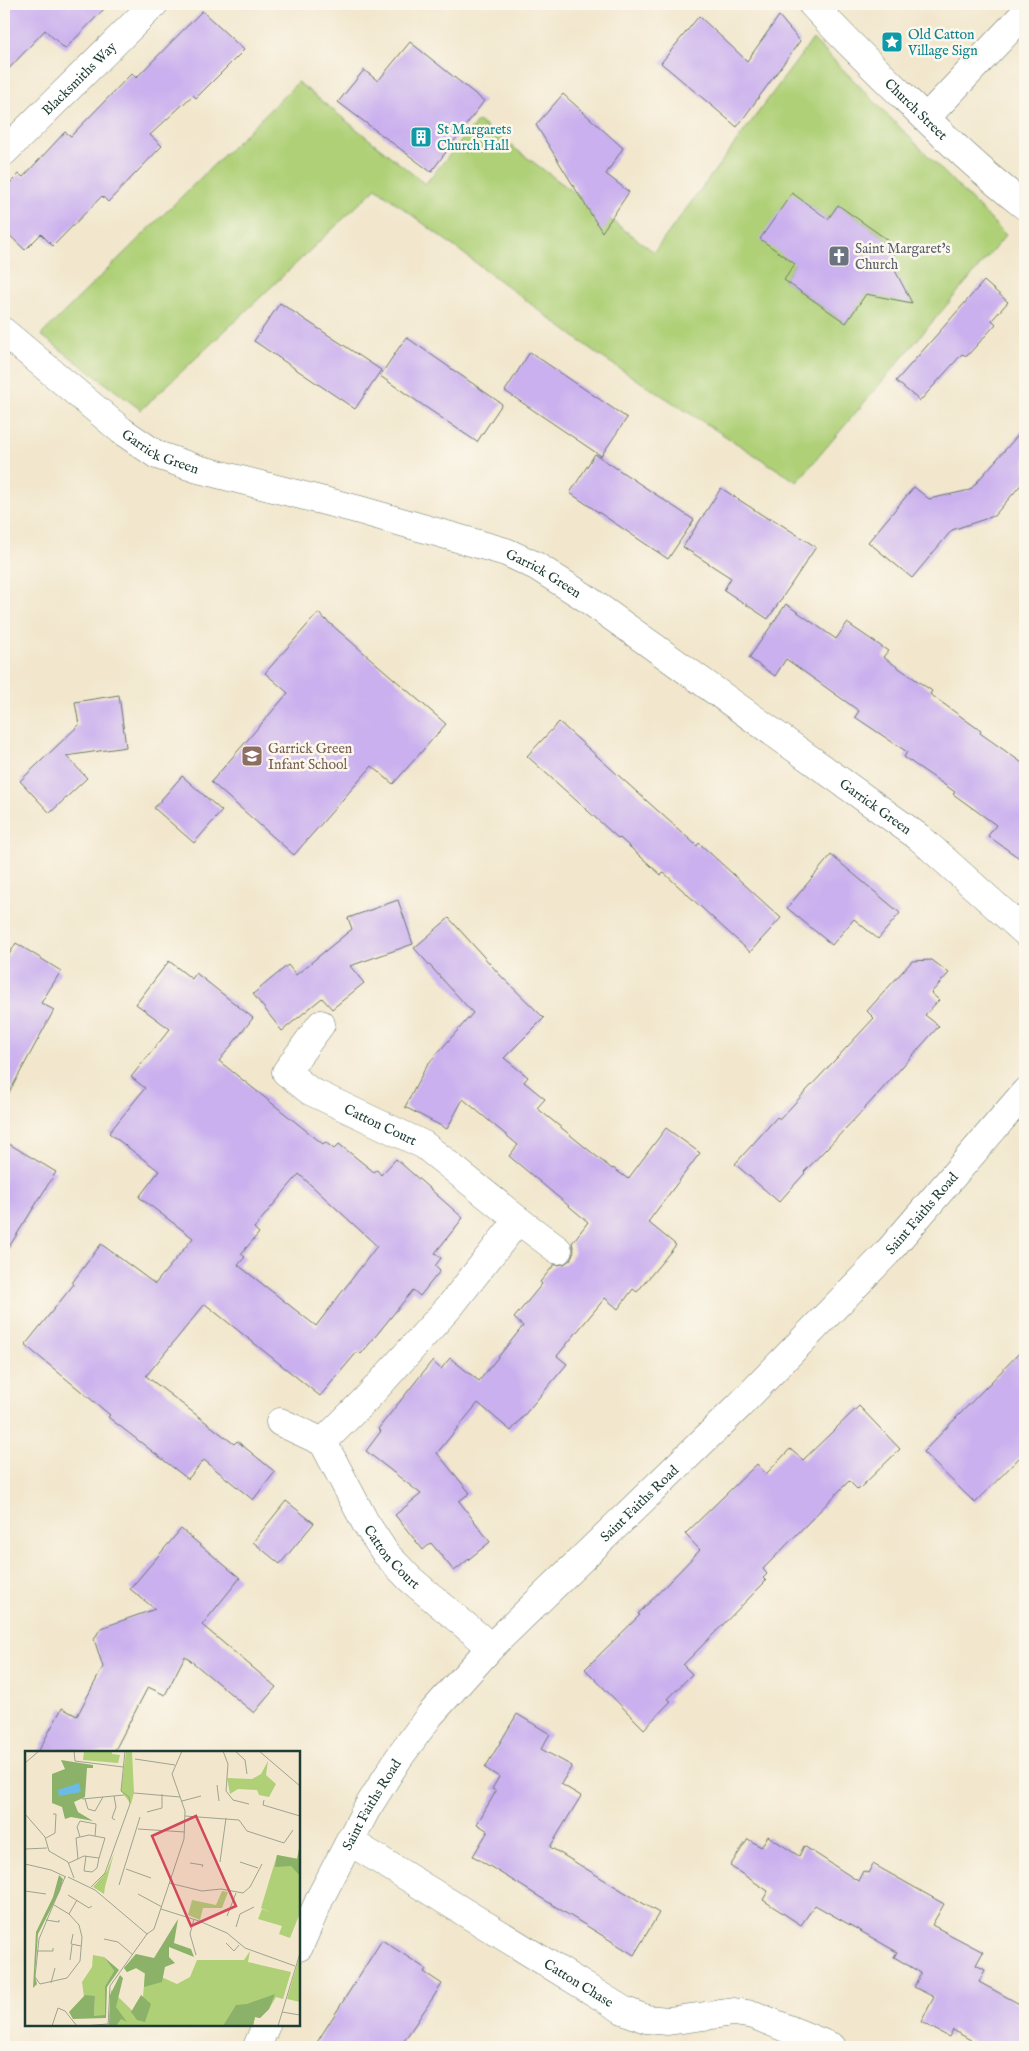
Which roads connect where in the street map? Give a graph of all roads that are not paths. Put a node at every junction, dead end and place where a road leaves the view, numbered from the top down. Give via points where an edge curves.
1 (154, 4) edge
2 (812, 4) edge
3 (1025, 13) edge
4 (926, 118) junction
5 (4, 152) edge
6 (1025, 206) edge
7 (4, 332) edge
8 (1025, 932) edge
9 (321, 1024) dead end
10 (1025, 1092) edge
11 (518, 1220) junction
12 (558, 1250) dead end
13 (280, 1422) dead end
14 (323, 1442) junction
15 (491, 1647) junction
16 (349, 1841) junction
17 (300, 1945) edge
18 (266, 2026) edge
19 (257, 2047) edge
20 (832, 2047) edge

1 - 5 street, Blacksmiths Way
2 - 4 street, Church Street
3 - 4 street
4 - 6 street, Church Street via 993,181
7 - 8 street, Garrick Green via 122,431 156,455 506,552 536,566 583,596 920,838
9 - 11 street, Catton Court via 286,1072 310,1091 424,1145
10 - 15 street, Saint Faiths Road via 887,1253 739,1406
11 - 12 street, Catton Court
11 - 14 street via 451,1305
13 - 14 street
14 - 15 street, Catton Court via 365,1522 386,1554 410,1579
15 - 16 street, Saint Faiths Road via 398,1759
16 - 17 street, Saint Faiths Road
16 - 20 street, Catton Chase via 623,2010 646,2019 668,2021 734,2012 754,2015
18 - 19 street

